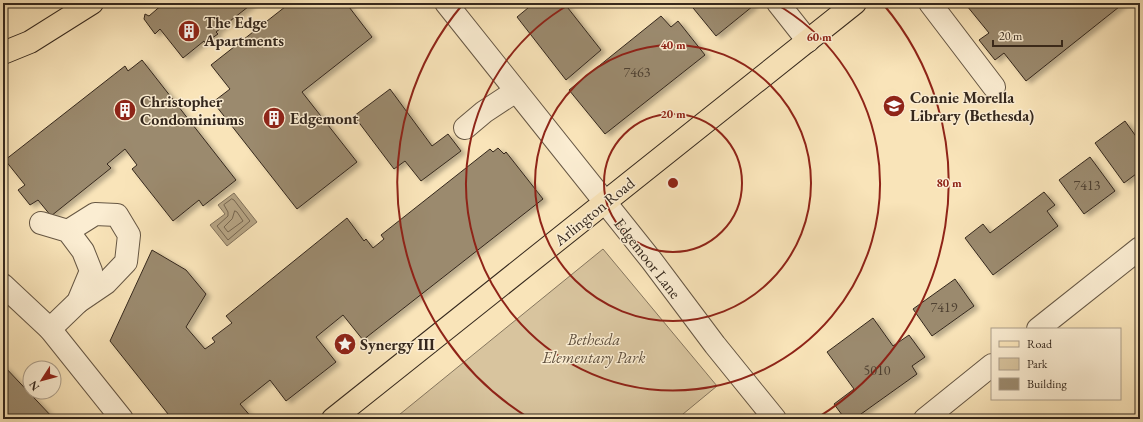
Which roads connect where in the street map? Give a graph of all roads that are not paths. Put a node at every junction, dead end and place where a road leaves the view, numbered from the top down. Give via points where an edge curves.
1 (92, 3) edge
2 (446, 3) edge
3 (778, 3) edge
4 (855, 3) edge
5 (930, 3) edge
6 (808, 41) junction
7 (3, 53) edge
8 (994, 87) dead end
9 (516, 91) junction
10 (465, 128) dead end
11 (605, 202) junction
12 (41, 223) dead end
13 (68, 231) junction
14 (1140, 249) edge
15 (3, 285) edge
16 (78, 302) junction
17 (1039, 328) edge
18 (50, 329) junction
19 (991, 366) edge
20 (122, 419) edge
21 (333, 419) edge
22 (775, 419) edge
23 (924, 419) edge

1 - 7 main road via 30,42
2 - 9 street, Edgemoor Lane
3 - 6 street
4 - 6 main road, Arlington Road
5 - 8 street
6 - 11 main road, Arlington Road
9 - 10 street
9 - 11 street, Edgemoor Lane
11 - 21 main road, Arlington Road
11 - 22 street, Edgemoor Lane
12 - 13 street
13 - 16 street via 83,251 91,271
13 - 16 street via 96,214 117,215 128,235 126,262 106,283
14 - 17 street
15 - 18 street
16 - 18 street
18 - 20 street
19 - 23 street

